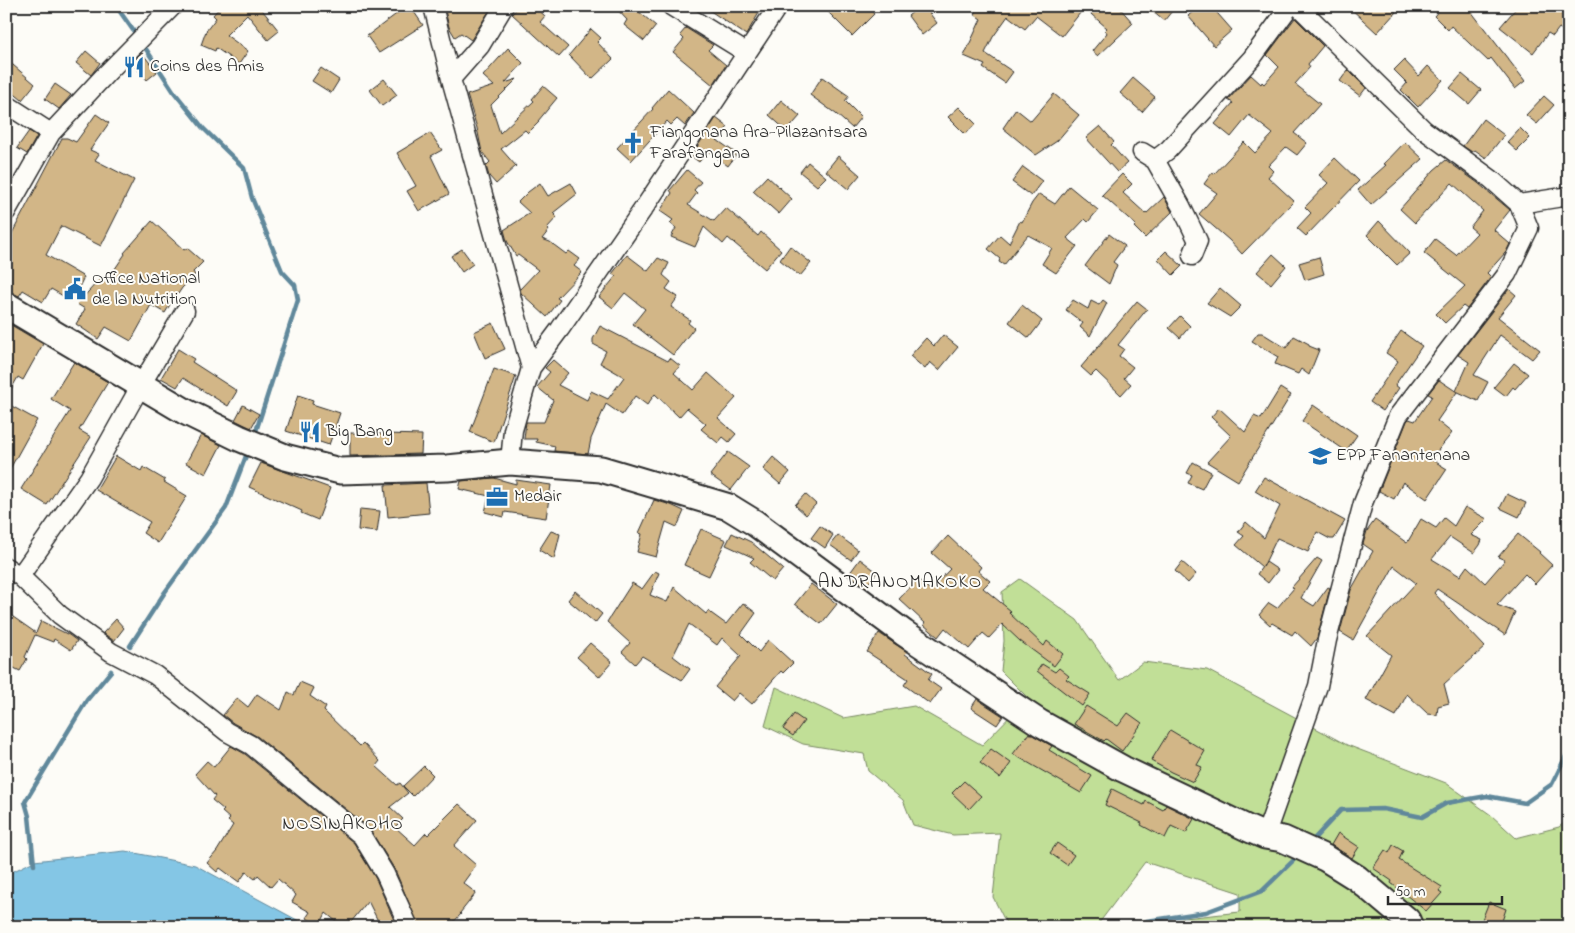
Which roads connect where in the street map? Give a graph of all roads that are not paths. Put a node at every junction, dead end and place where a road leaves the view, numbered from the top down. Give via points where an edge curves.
1 (173, 6) edge
2 (433, 6) edge
3 (504, 6) edge
4 (671, 6) edge
5 (778, 6) edge
6 (1290, 6) edge
7 (1298, 6) edge
8 (747, 53) junction
9 (451, 80) junction
10 (6, 104) edge
11 (52, 133) junction
12 (1569, 196) edge
13 (1519, 204) junction
14 (6, 212) edge
15 (1192, 256) dead end
16 (6, 304) edge
17 (185, 311) dead end
18 (531, 368) junction
19 (141, 385) junction
20 (510, 462) junction
21 (13, 572) edge
22 (1274, 838) junction
23 (409, 927) edge
24 (1410, 927) edge

1 - 11 street
2 - 9 street
3 - 9 street via 480,46
4 - 8 street
5 - 8 street
6 - 15 street via 1252,58 1168,150 1148,156 1181,206 1198,241
7 - 13 street via 1424,130 1491,179
8 - 18 street via 648,202
9 - 18 street
10 - 11 street
11 - 14 street
12 - 13 street
13 - 22 street via 1529,228 1507,274 1398,416 1363,503 1318,686
16 - 19 street
17 - 19 street
18 - 20 street via 513,430
19 - 20 street via 239,438 285,457 340,471 447,468
19 - 21 street via 89,478
20 - 22 street via 601,469 730,507 904,634 1040,723 1123,769
21 - 23 street via 60,615 111,652 155,675 227,732 251,745 362,836 385,874
22 - 24 street via 1325,858 1357,878 1407,920

